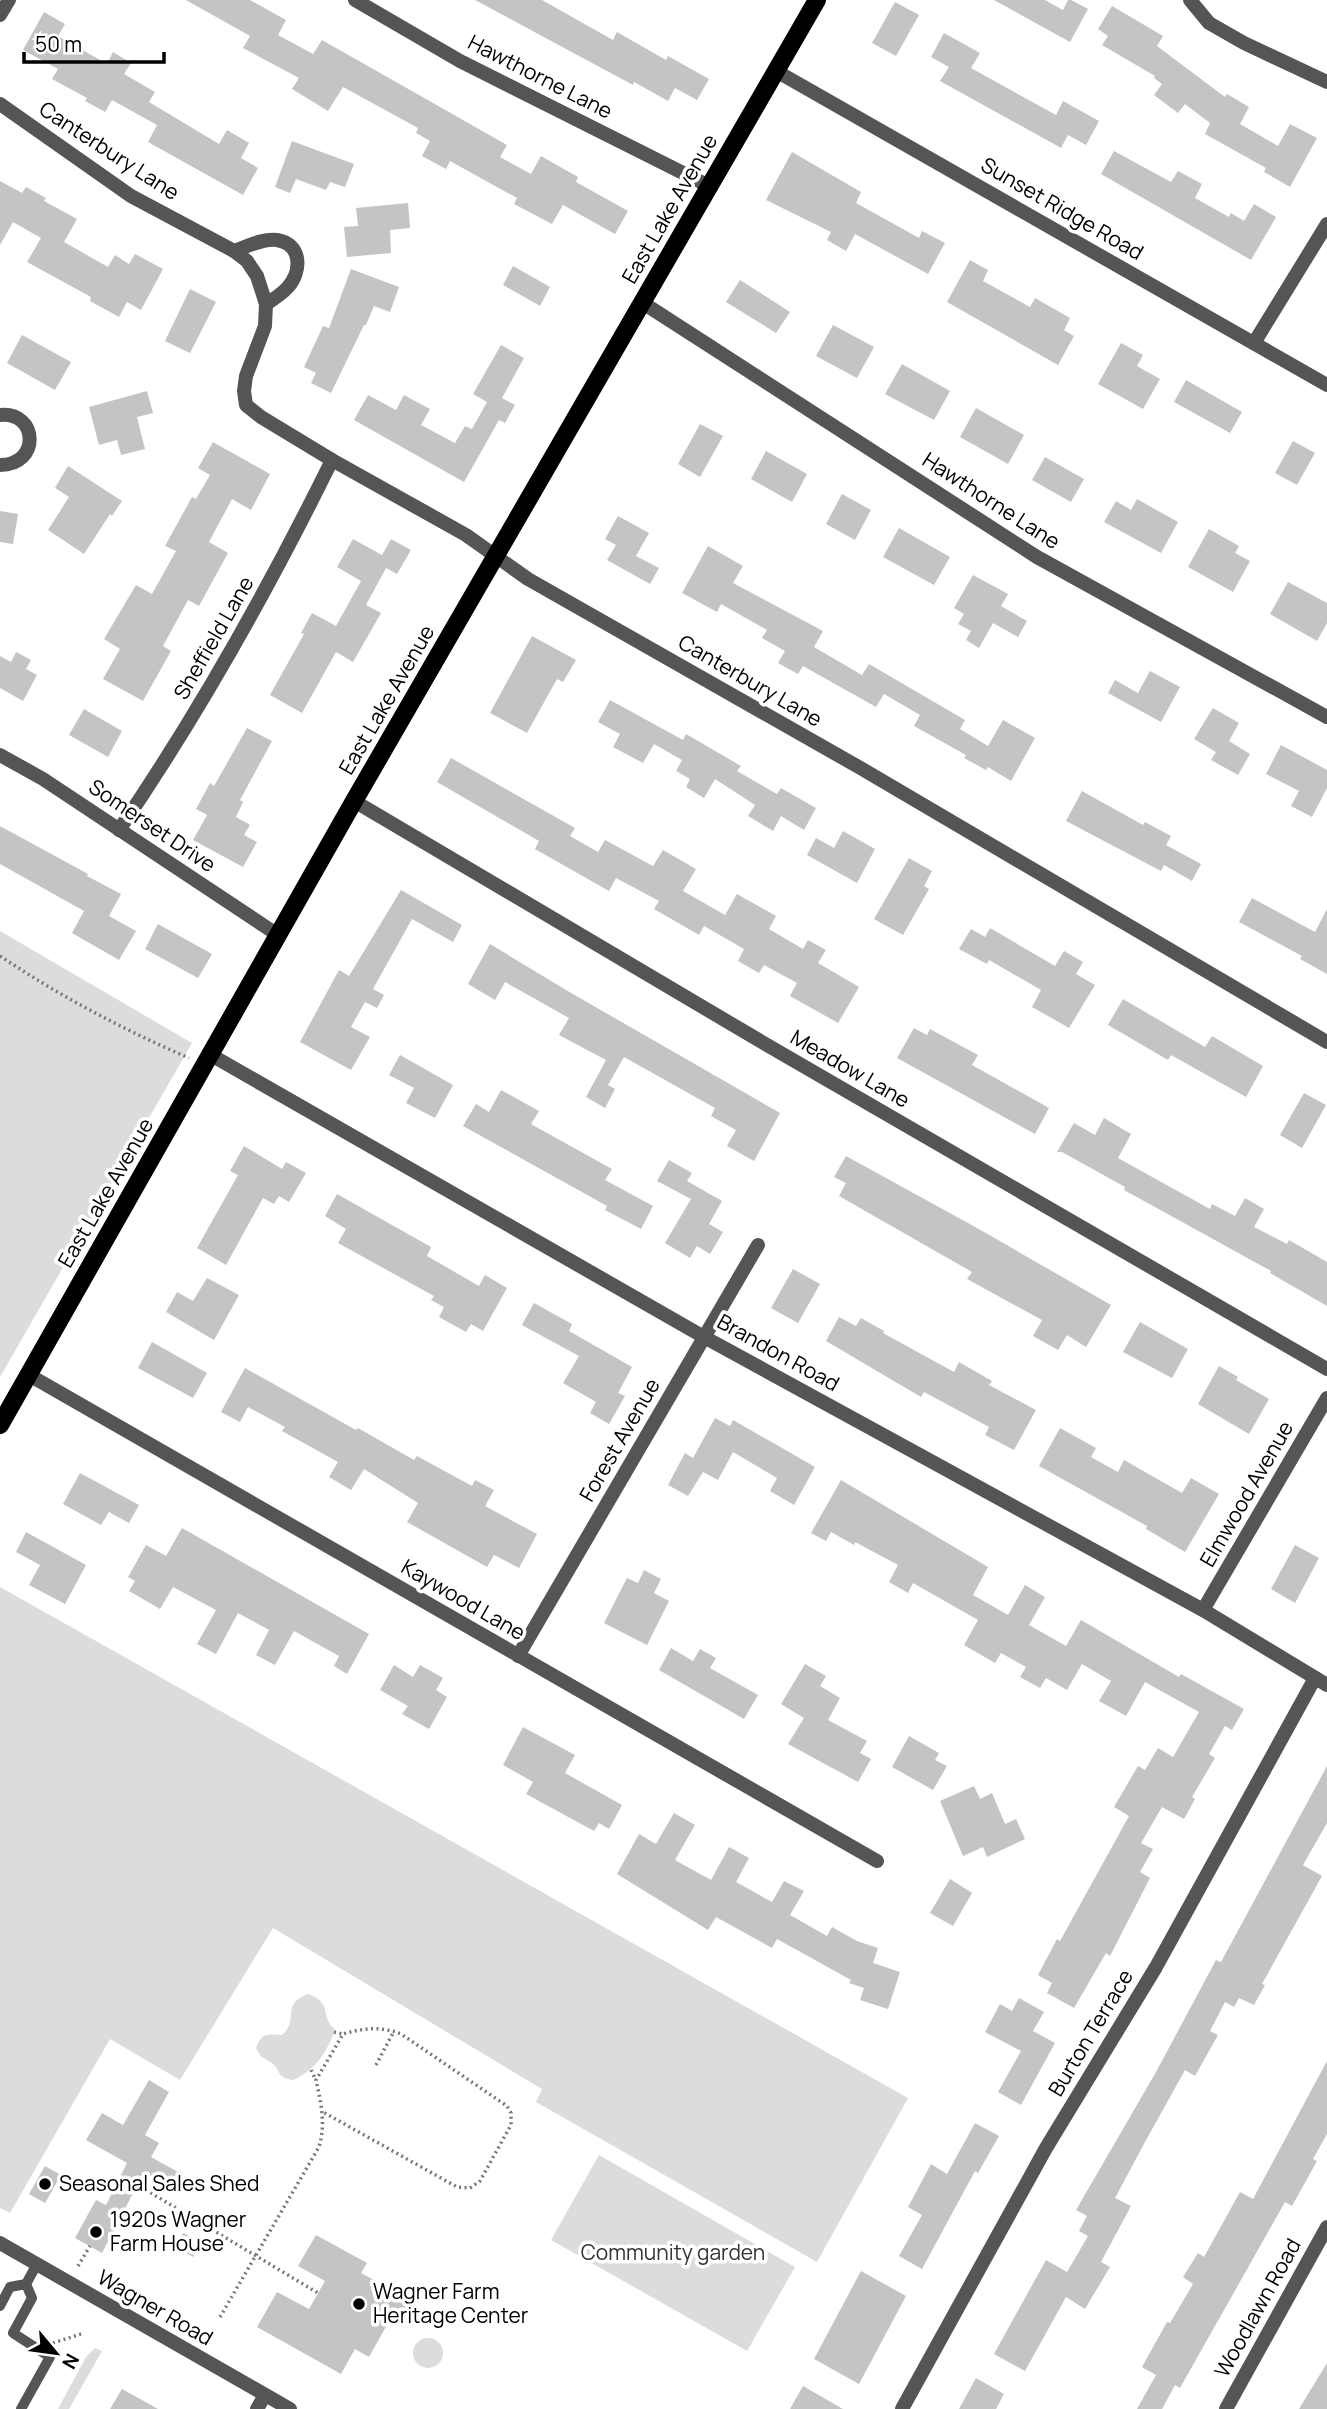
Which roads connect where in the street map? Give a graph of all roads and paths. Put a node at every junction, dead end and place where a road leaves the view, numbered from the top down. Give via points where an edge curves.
1 (9, 0) edge
2 (355, 0) edge
3 (817, 0) edge
4 (1190, 0) edge
5 (0, 15) edge
6 (776, 71) junction
7 (1327, 82) edge
8 (0, 104) edge
9 (709, 186) junction
10 (1327, 224) edge
11 (234, 251) junction
12 (643, 303) junction
13 (266, 304) junction
14 (1254, 343) junction
15 (1327, 385) edge
16 (0, 415) edge
17 (332, 460) junction
18 (0, 465) edge
19 (496, 557) junction
20 (1327, 717) edge
21 (0, 755) edge
22 (354, 801) junction
23 (119, 830) junction
24 (278, 935) junction
25 (0, 956) edge
26 (1327, 1042) edge
27 (208, 1060) junction
28 (758, 1245) dead end
29 (704, 1337) junction
30 (1327, 1369) edge
31 (29, 1375) junction
32 (1327, 1398) edge
33 (0, 1425) edge
34 (1203, 1610) junction
35 (517, 1656) junction
36 (1321, 1681) edge
37 (877, 1861) dead end
38 (394, 2031) junction
39 (334, 2032) dead end
40 (343, 2034) junction
41 (376, 2065) dead end
42 (311, 2070) dead end
43 (316, 2080) junction
44 (323, 2112) junction
45 (141, 2187) dead end
46 (1327, 2227) edge
47 (0, 2243) edge
48 (90, 2246) dead end
49 (256, 2256) junction
50 (37, 2264) junction
51 (78, 2266) dead end
52 (26, 2284) junction
53 (318, 2293) dead end
54 (0, 2306) edge
55 (220, 2317) dead end
56 (84, 2333) dead end
57 (36, 2348) junction
58 (265, 2395) junction
59 (21, 2409) edge
60 (257, 2409) edge
61 (290, 2409) edge
62 (902, 2409) edge
63 (1226, 2409) edge

1 - 5 street
2 - 9 street, Hawthorne Lane via 460,61
3 - 6 main road, East Lake Avenue
4 - 7 street via 1209,23
6 - 9 main road, East Lake Avenue
6 - 14 street, Sunset Ridge Road
8 - 11 street, Canterbury Lane via 131,196
9 - 12 main road, East Lake Avenue
10 - 14 street
11 - 13 street, Canterbury Lane via 257,276
11 - 13 street via 276,240 294,250 299,266 296,275 289,287
12 - 19 main road, East Lake Avenue
12 - 20 street, Hawthorne Lane via 1037,557
13 - 17 street, Canterbury Lane via 265,326 246,376 246,405
14 - 15 street, Sunset Ridge Road
16 - 18 street via 22,421 30,441 21,459
17 - 19 street, Canterbury Lane via 466,535
17 - 23 street, Sheffield Lane via 235,647
19 - 22 main road, East Lake Avenue
19 - 26 street, Canterbury Lane
21 - 23 street, Somerset Drive
22 - 24 main road, East Lake Avenue
22 - 30 street, Meadow Lane
23 - 24 street, Somerset Drive
24 - 27 main road, East Lake Avenue
25 - 27 path via 134,1035
27 - 29 street, Brandon Road
27 - 31 main road, East Lake Avenue
28 - 29 street, Forest Avenue
29 - 34 street, Brandon Road
29 - 35 street, Forest Avenue
31 - 33 main road, East Lake Avenue
31 - 35 street, Kaywood Lane
32 - 34 street, Elmwood Avenue
34 - 36 street, Brandon Road
35 - 37 street, Kaywood Lane
36 - 62 street, Burton Terrace via 1046,2148
38 - 40 path via 366,2028
38 - 41 path
38 - 44 path via 507,2106 510,2125 480,2181 470,2188 457,2187
39 - 40 path
40 - 43 path
42 - 43 path
43 - 44 path
44 - 49 path via 319,2147
45 - 49 path
46 - 63 street, Woodlawn Road
47 - 50 street, Wagner Road
48 - 51 path
49 - 53 path
49 - 55 path
50 - 52 lane
50 - 58 street, Wagner Road
52 - 54 lane via 10,2287
52 - 57 lane via 32,2298 13,2333
56 - 57 path
57 - 59 lane via 50,2357
58 - 60 street
58 - 61 street, Wagner Road

